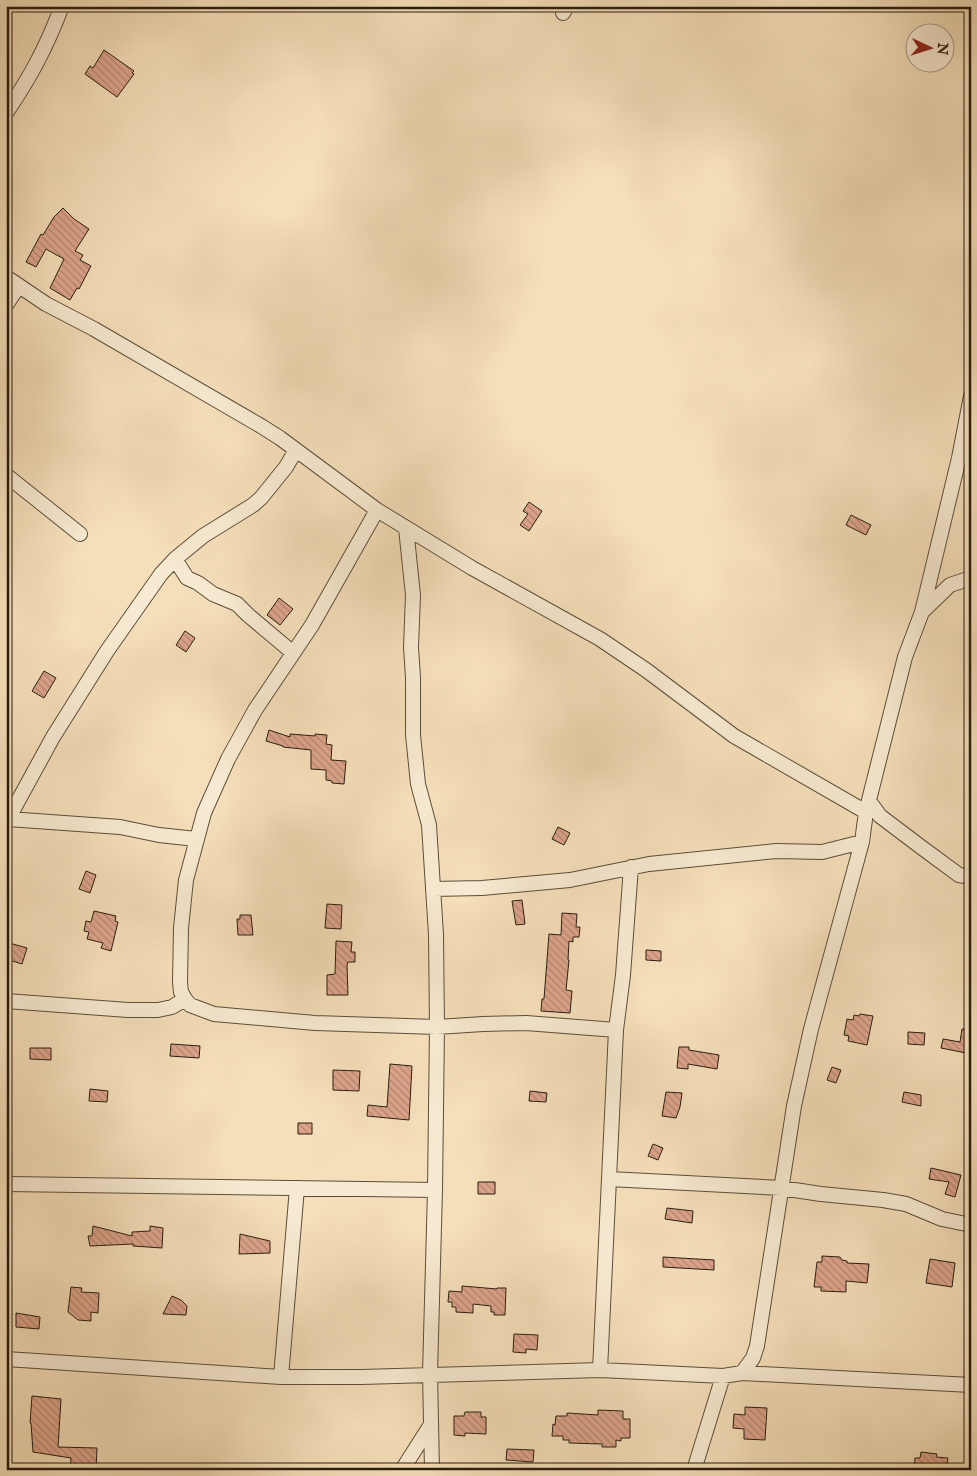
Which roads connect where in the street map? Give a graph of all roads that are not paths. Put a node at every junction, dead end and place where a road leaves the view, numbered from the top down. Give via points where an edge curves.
1 (62, 6) edge
2 (6, 113) edge
3 (6, 277) edge
4 (18, 286) junction
5 (6, 305) edge
6 (971, 396) edge
7 (296, 450) junction
8 (6, 475) edge
9 (378, 510) junction
10 (406, 528) junction
11 (80, 534) dead end
12 (175, 559) junction
13 (971, 578) edge
14 (922, 612) junction
15 (292, 652) junction
16 (867, 807) junction
17 (7, 821) edge
18 (196, 839) junction
19 (862, 842) junction
20 (631, 867) junction
21 (971, 877) edge
22 (433, 889) junction
23 (184, 999) junction
24 (6, 1002) edge
25 (437, 1027) junction
26 (616, 1030) junction
27 (609, 1179) junction
28 (6, 1184) edge
29 (298, 1188) junction
30 (781, 1188) junction
31 (435, 1190) junction
32 (971, 1225) edge
33 (6, 1359) edge
34 (600, 1370) junction
35 (430, 1374) junction
36 (742, 1374) junction
37 (723, 1376) junction
38 (281, 1377) junction
39 (971, 1385) edge
40 (430, 1426) junction
41 (402, 1470) edge
42 (432, 1470) edge
43 (694, 1470) edge

1 - 2 street via 41,57
3 - 4 street
4 - 5 street
4 - 7 street via 261,426
6 - 14 street
7 - 9 street
7 - 12 street via 262,498 202,536
8 - 11 street
9 - 10 street
9 - 15 street via 312,624
10 - 16 street via 600,639 734,736
10 - 22 street via 413,595 413,736 418,784 429,825
12 - 15 street via 188,579 237,604
12 - 17 street via 160,574 107,651 53,737
13 - 14 street via 950,585
14 - 16 street via 904,657
15 - 18 street via 228,758
16 - 19 street
16 - 21 street via 959,876
17 - 18 street via 120,827
18 - 23 street via 186,880 181,928 180,982
19 - 20 street via 822,852 776,851
19 - 30 street via 809,1038
20 - 22 street via 570,880
20 - 26 street
22 - 25 street
23 - 24 street via 158,1010
23 - 25 street via 198,1009 222,1014 315,1024
25 - 26 street via 519,1023
25 - 31 street
26 - 27 street
27 - 30 street
27 - 34 street
28 - 29 street
29 - 31 street
29 - 38 street
30 - 32 street via 892,1201 942,1219
30 - 36 street via 756,1346 753,1358
31 - 35 street
33 - 38 street
34 - 35 street
34 - 37 street
35 - 38 street via 361,1378
35 - 40 street
36 - 37 street
36 - 39 street
37 - 43 street
40 - 41 street
40 - 42 street

